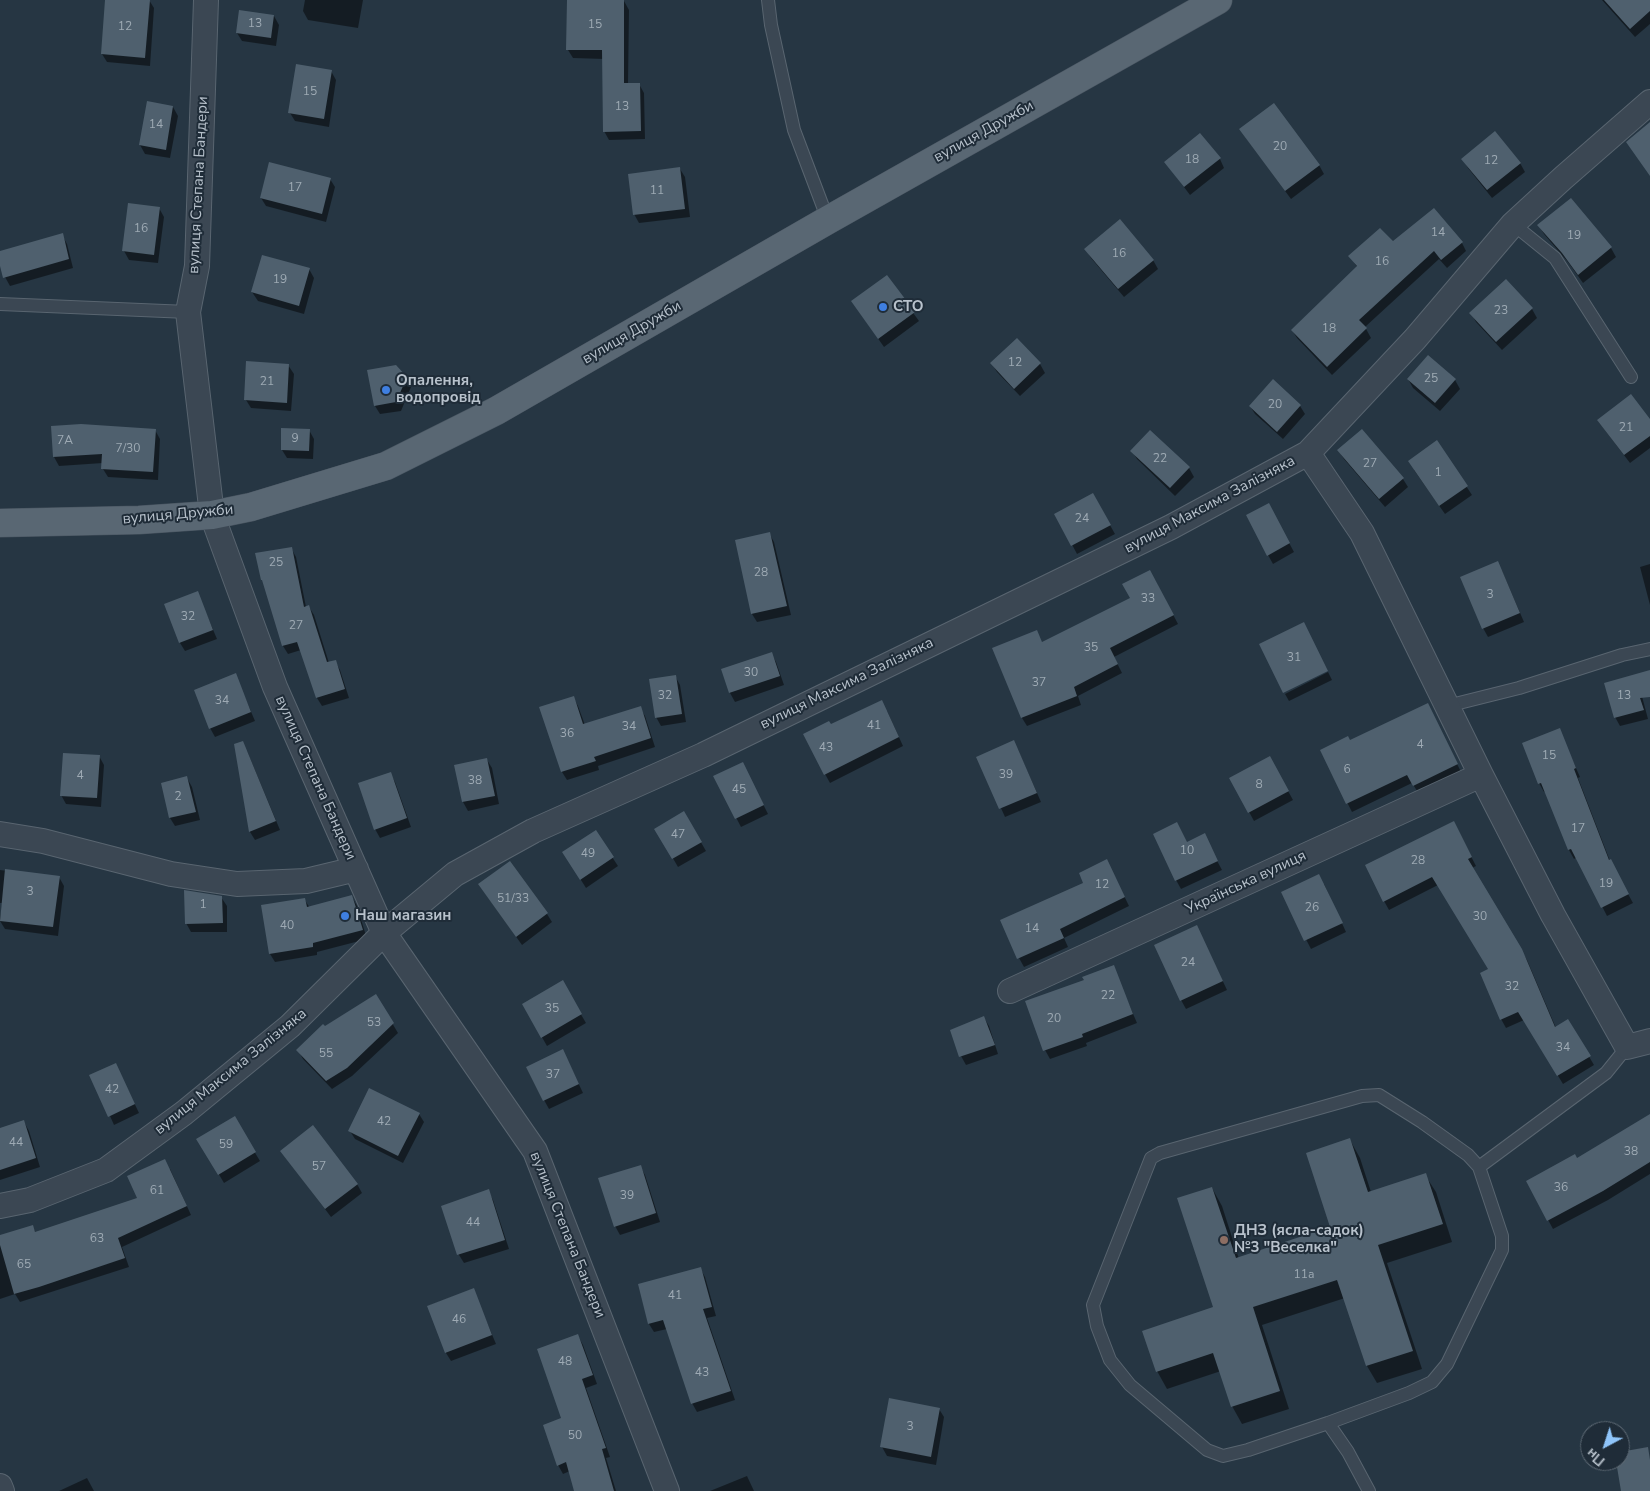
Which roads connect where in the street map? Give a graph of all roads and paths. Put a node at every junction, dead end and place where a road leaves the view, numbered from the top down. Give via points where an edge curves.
1 (206, 0) edge
2 (768, 0) edge
3 (1218, 0) edge
4 (1650, 102) edge
5 (828, 220) junction
6 (1513, 224) junction
7 (0, 304) edge
8 (188, 312) junction
9 (1631, 377) dead end
10 (1308, 453) junction
11 (212, 515) junction
12 (0, 523) edge
13 (1650, 649) edge
14 (1447, 706) junction
15 (1481, 775) junction
16 (0, 834) edge
17 (356, 869) junction
18 (384, 933) junction
19 (1010, 991) dead end
20 (1650, 1041) edge
21 (1627, 1048) junction
22 (1479, 1167) junction
23 (0, 1206) edge
24 (1328, 1423) junction
25 (0, 1486) edge
26 (2, 1491) edge
27 (667, 1491) edge
28 (1369, 1491) edge

1 - 8 street, вулиця Степана Бандери via 197,266
2 - 5 lane via 794,130
3 - 5 main road, вулиця Дружби
4 - 6 street, вулиця Максима Залізняка
5 - 11 main road, вулиця Дружби via 496,411 386,466 251,508
6 - 9 lane via 1555,258
6 - 10 street, вулиця Максима Залізняка via 1415,339
7 - 8 lane
8 - 11 street, вулиця Степана Бандери
10 - 14 street via 1362,533
10 - 18 street, вулиця Максима Залізняка via 1171,527 703,755 534,832 455,874
11 - 12 main road, вулиця Дружби
11 - 17 street, вулиця Степана Бандери via 274,687
13 - 14 lane
14 - 15 street
15 - 19 street, Українська вулиця
15 - 21 street via 1553,915
16 - 17 street via 43,841 171,874 237,884 306,881
17 - 18 street, вулиця Степана Бандери
18 - 23 street, вулиця Максима Залізняка via 290,1026 184,1113 106,1170 30,1200
18 - 27 street, вулиця Степана Бандери via 535,1151
20 - 21 street
21 - 22 lane via 1606,1072
22 - 24 lane via 1502,1236 1502,1250 1447,1364 1432,1382
22 - 24 lane via 1422,1122 1379,1096 1362,1096 1151,1158 1093,1305 1110,1360 1130,1385 1207,1450 1223,1456
24 - 28 lane
25 - 26 street

